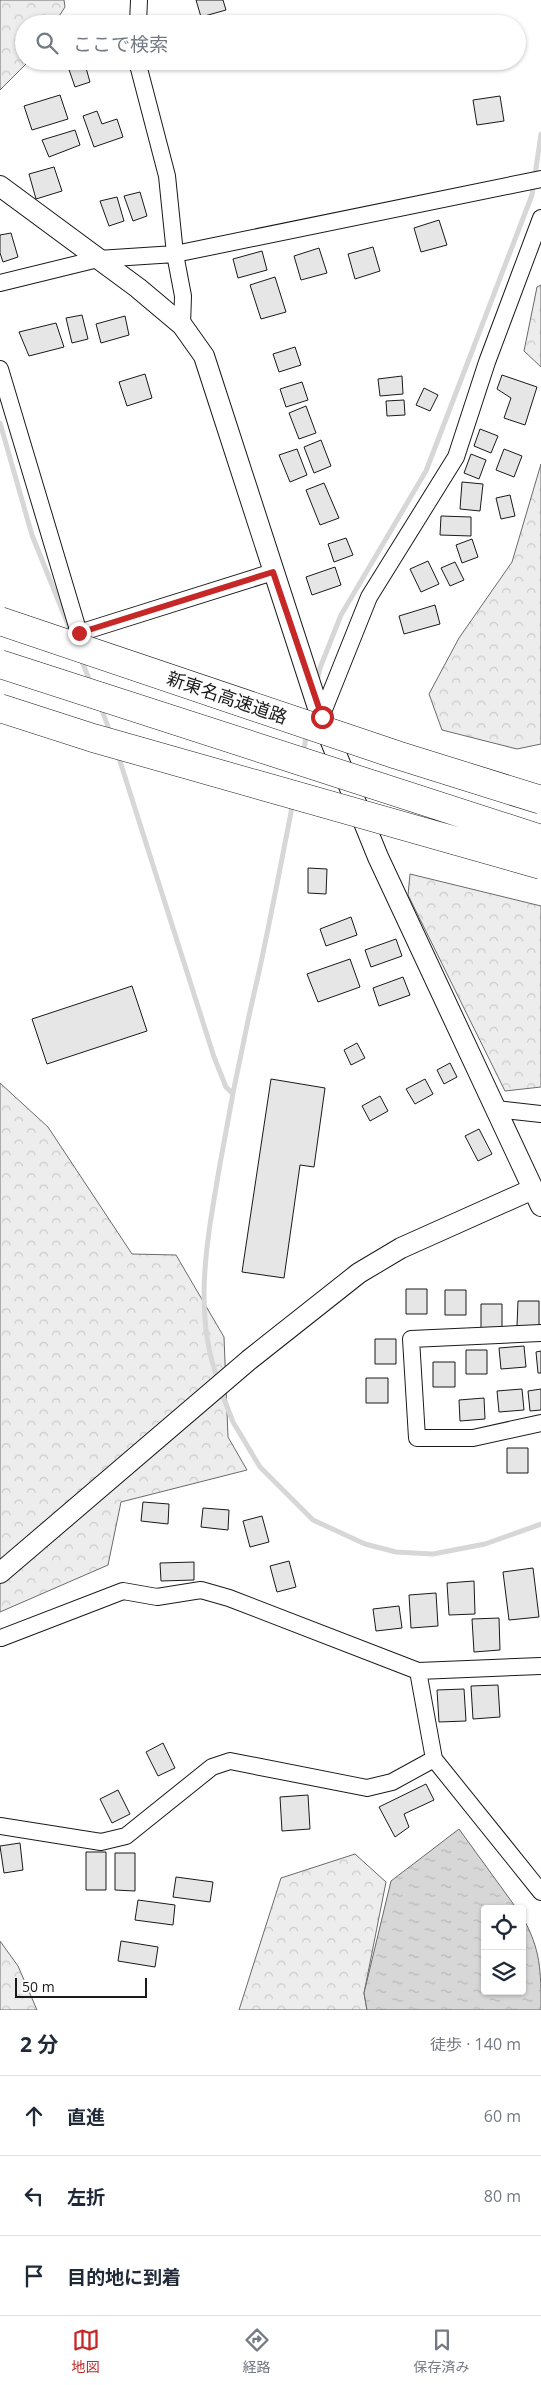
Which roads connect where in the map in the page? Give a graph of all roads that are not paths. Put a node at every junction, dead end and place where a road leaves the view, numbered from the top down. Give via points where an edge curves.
1 (139, 0) edge
2 (138, 15) edge
3 (139, 70) edge
4 (541, 179) edge
5 (0, 186) edge
6 (541, 218) edge
7 (175, 254) junction
8 (98, 260) junction
9 (0, 283) edge
10 (182, 325) junction
11 (0, 369) edge
12 (273, 572) junction
13 (0, 621) edge
14 (0, 664) edge
15 (0, 708) edge
16 (322, 717) junction
17 (541, 800) edge
18 (541, 840) edge
19 (541, 865) edge
20 (496, 1110) junction
21 (541, 1114) edge
22 (537, 1197) edge
23 (541, 1333) edge
24 (541, 1423) edge
25 (0, 1573) edge
26 (1, 1638) edge
27 (541, 1666) edge
28 (418, 1670) junction
29 (434, 1759) junction
30 (0, 1826) edge
31 (541, 1892) edge

1 - 2 street
3 - 7 street via 167,176
4 - 7 street
5 - 8 street
6 - 16 street via 487,362 456,457 368,597
7 - 8 street
7 - 10 street via 183,296
8 - 9 street
8 - 10 street
10 - 12 street via 204,356
11 - 12 street via 79,633
12 - 16 street
13 - 17 highway, 新東名高速道路, bridge
14 - 18 highway, bridge
15 - 19 highway, bridge via 102,741
16 - 20 street via 378,857
20 - 21 street
20 - 22 street
22 - 25 street via 401,1248 359,1273 249,1360
23 - 24 street via 411,1340 417,1438 473,1438
26 - 28 street via 123,1591 157,1597 201,1590
27 - 28 street
28 - 29 street
29 - 30 street via 392,1782 367,1788 230,1761 212,1767 126,1836 101,1842
29 - 31 street

